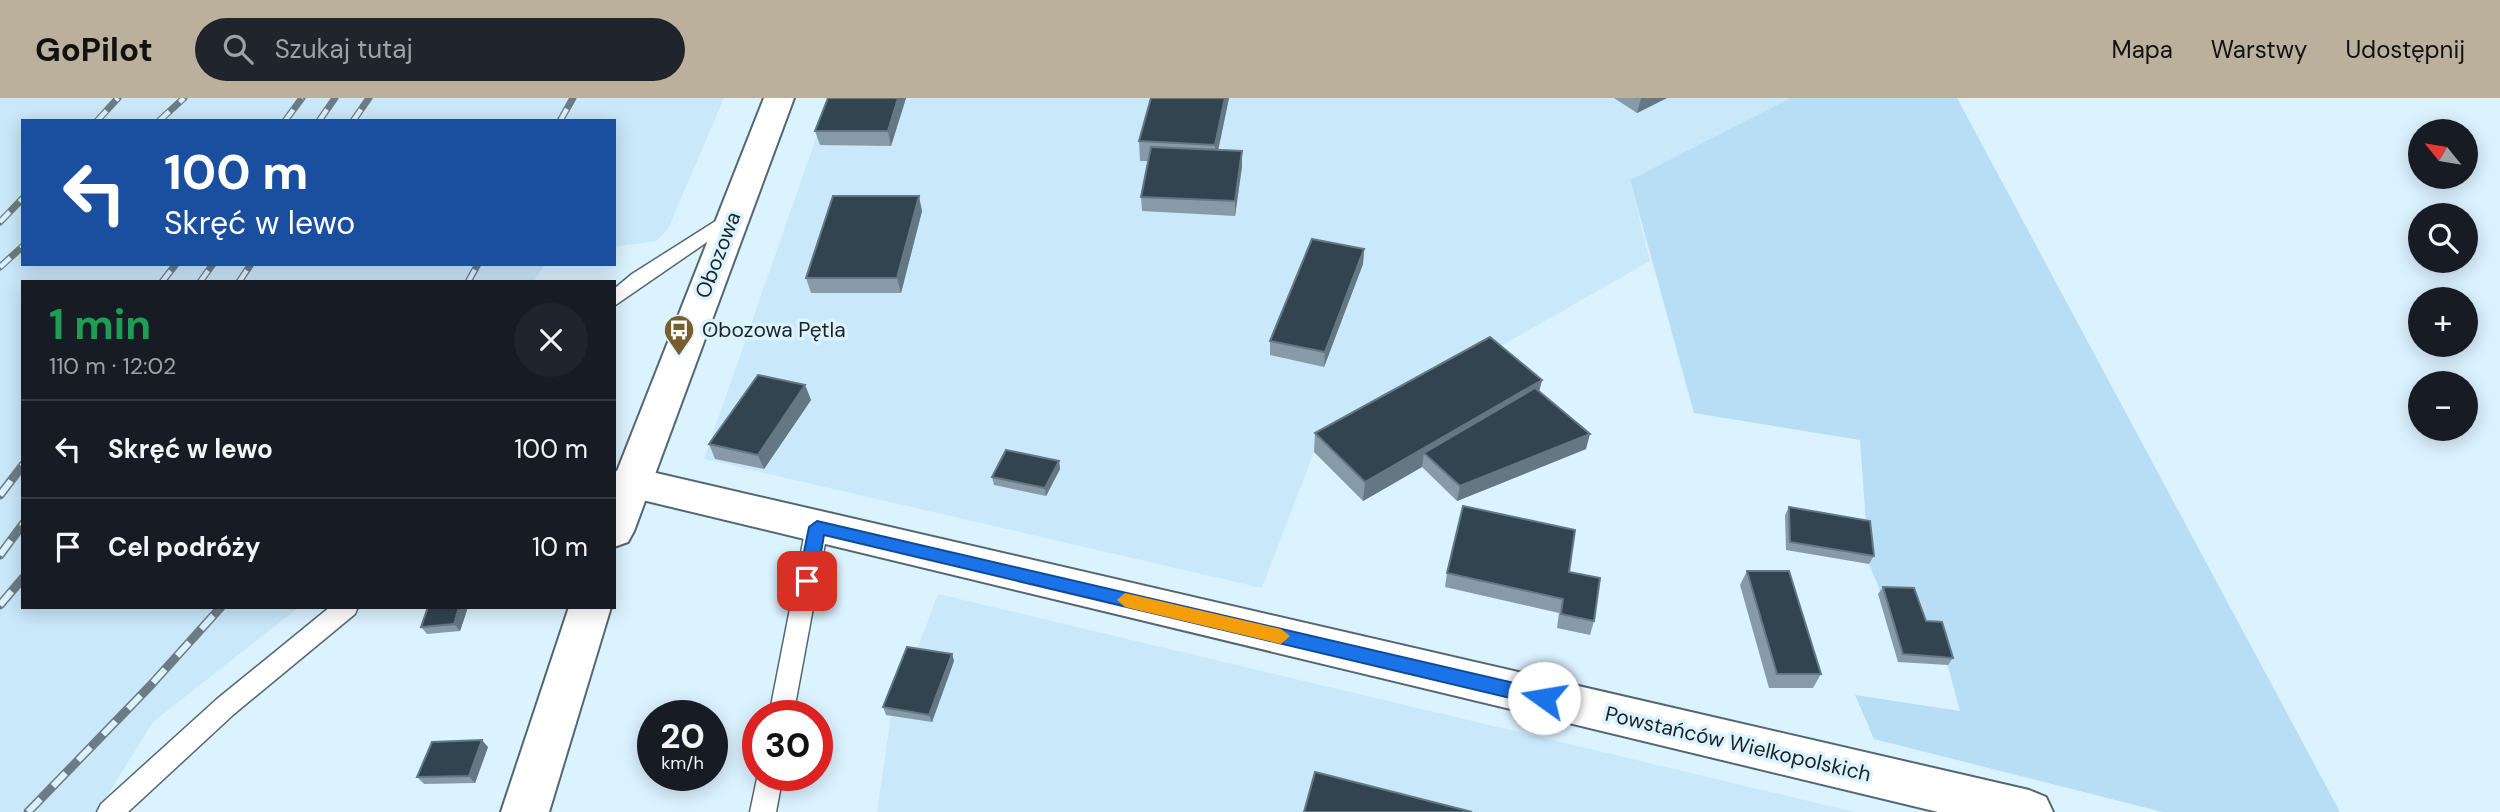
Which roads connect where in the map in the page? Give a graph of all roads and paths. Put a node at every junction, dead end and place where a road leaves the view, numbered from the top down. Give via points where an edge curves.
1 (779, 98) edge
2 (733, 216) junction
3 (616, 297) edge
4 (622, 482) edge
5 (616, 519) edge
6 (817, 527) junction
7 (344, 609) edge
8 (589, 609) edge
9 (784, 700) edge
10 (767, 791) edge
11 (110, 812) edge
12 (525, 812) edge
13 (763, 812) edge
14 (2029, 812) edge

1 - 2 street, Obozowa
2 - 3 lane
2 - 4 street, Obozowa
4 - 5 street, Obozowa
4 - 6 street, Powstańców Wielkopolskich
6 - 9 lane
6 - 14 street, Powstańców Wielkopolskich
7 - 11 lane via 259,677
8 - 12 street
10 - 13 lane

